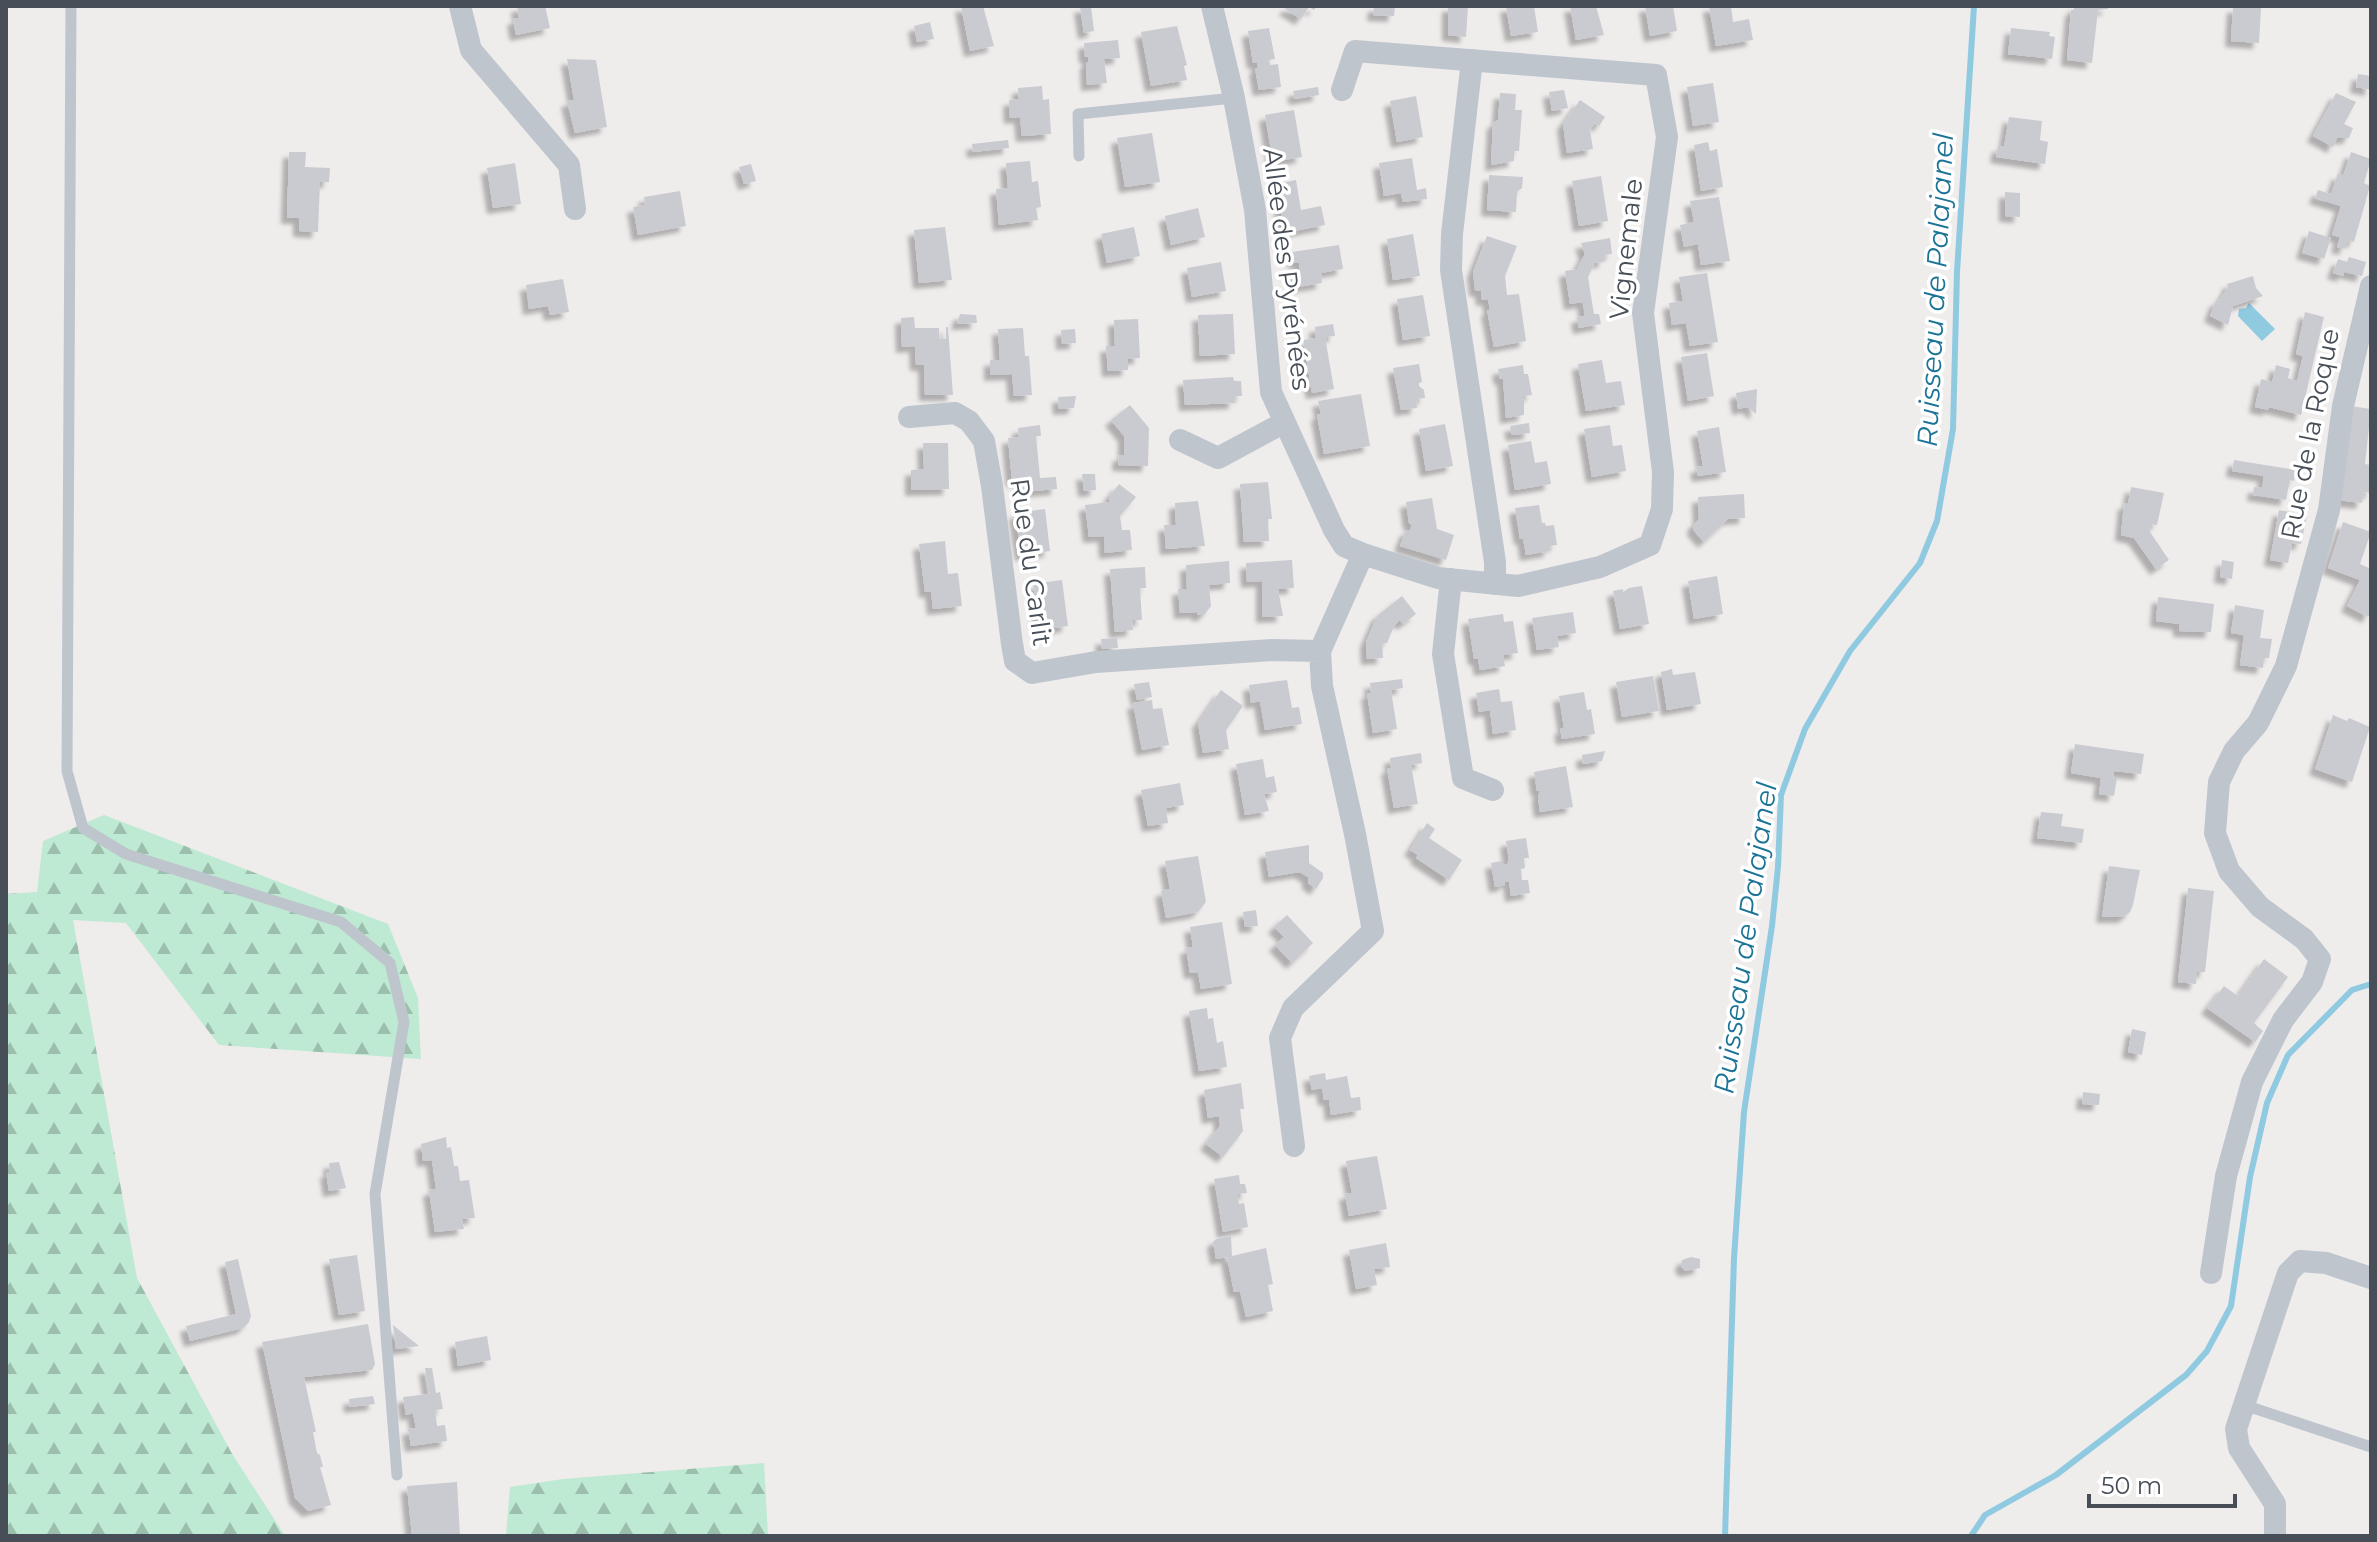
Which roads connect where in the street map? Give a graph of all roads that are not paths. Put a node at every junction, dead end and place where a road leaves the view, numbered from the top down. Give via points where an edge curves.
1 (71, 6) edge
2 (460, 6) edge
3 (1212, 6) edge
4 (1472, 60) junction
5 (1342, 90) dead end
6 (1234, 98) junction
7 (1079, 156) dead end
8 (575, 209) dead end
9 (2371, 286) edge
10 (2365, 334) edge
11 (909, 417) dead end
12 (1283, 423) junction
13 (1180, 440) dead end
14 (1363, 554) junction
15 (1451, 579) junction
16 (1495, 584) junction
17 (1320, 651) junction
18 (1493, 790) dead end
19 (1294, 1146) dead end
20 (2211, 1273) dead end
21 (2371, 1278) edge
22 (2244, 1405) junction
23 (2371, 1447) edge
24 (397, 1475) dead end
25 (2275, 1536) edge

1 - 24 lane via 67,771 83,828 126,854 341,922 390,963 404,1022 375,1194
2 - 8 street via 471,50 569,165
3 - 6 street, Allée des Pyrénées
4 - 5 street, Vignemale via 1355,51
4 - 16 street via 1451,270
4 - 16 street, Vignemale via 1656,75 1667,137 1643,313 1663,472 1662,509 1650,545 1600,567 1518,586
6 - 7 lane via 1078,114
6 - 12 street, Allée des Pyrénées via 1255,210 1271,392
9 - 10 street, Rue de la Roque
10 - 20 street, Rue de la Roque via 2343,406 2329,510 2286,666 2258,723 2234,751 2219,782 2215,833 2229,871 2260,907 2304,939 2320,959 2312,982 2283,1020 2252,1082 2226,1176
11 - 17 street, Rue du Carlit via 955,413 984,441 1015,661 1032,673 1096,662
12 - 13 street via 1218,458
12 - 14 street, Allée des Pyrénées via 1334,530 1344,546
14 - 15 street, Vignemale
14 - 17 street
15 - 16 street, Vignemale
15 - 18 street via 1443,654 1463,778
17 - 19 street via 1322,686 1373,931 1293,1008 1280,1038
21 - 22 street via 2326,1263 2300,1261 2288,1273
22 - 23 lane
22 - 25 street via 2236,1429 2239,1448 2275,1504

